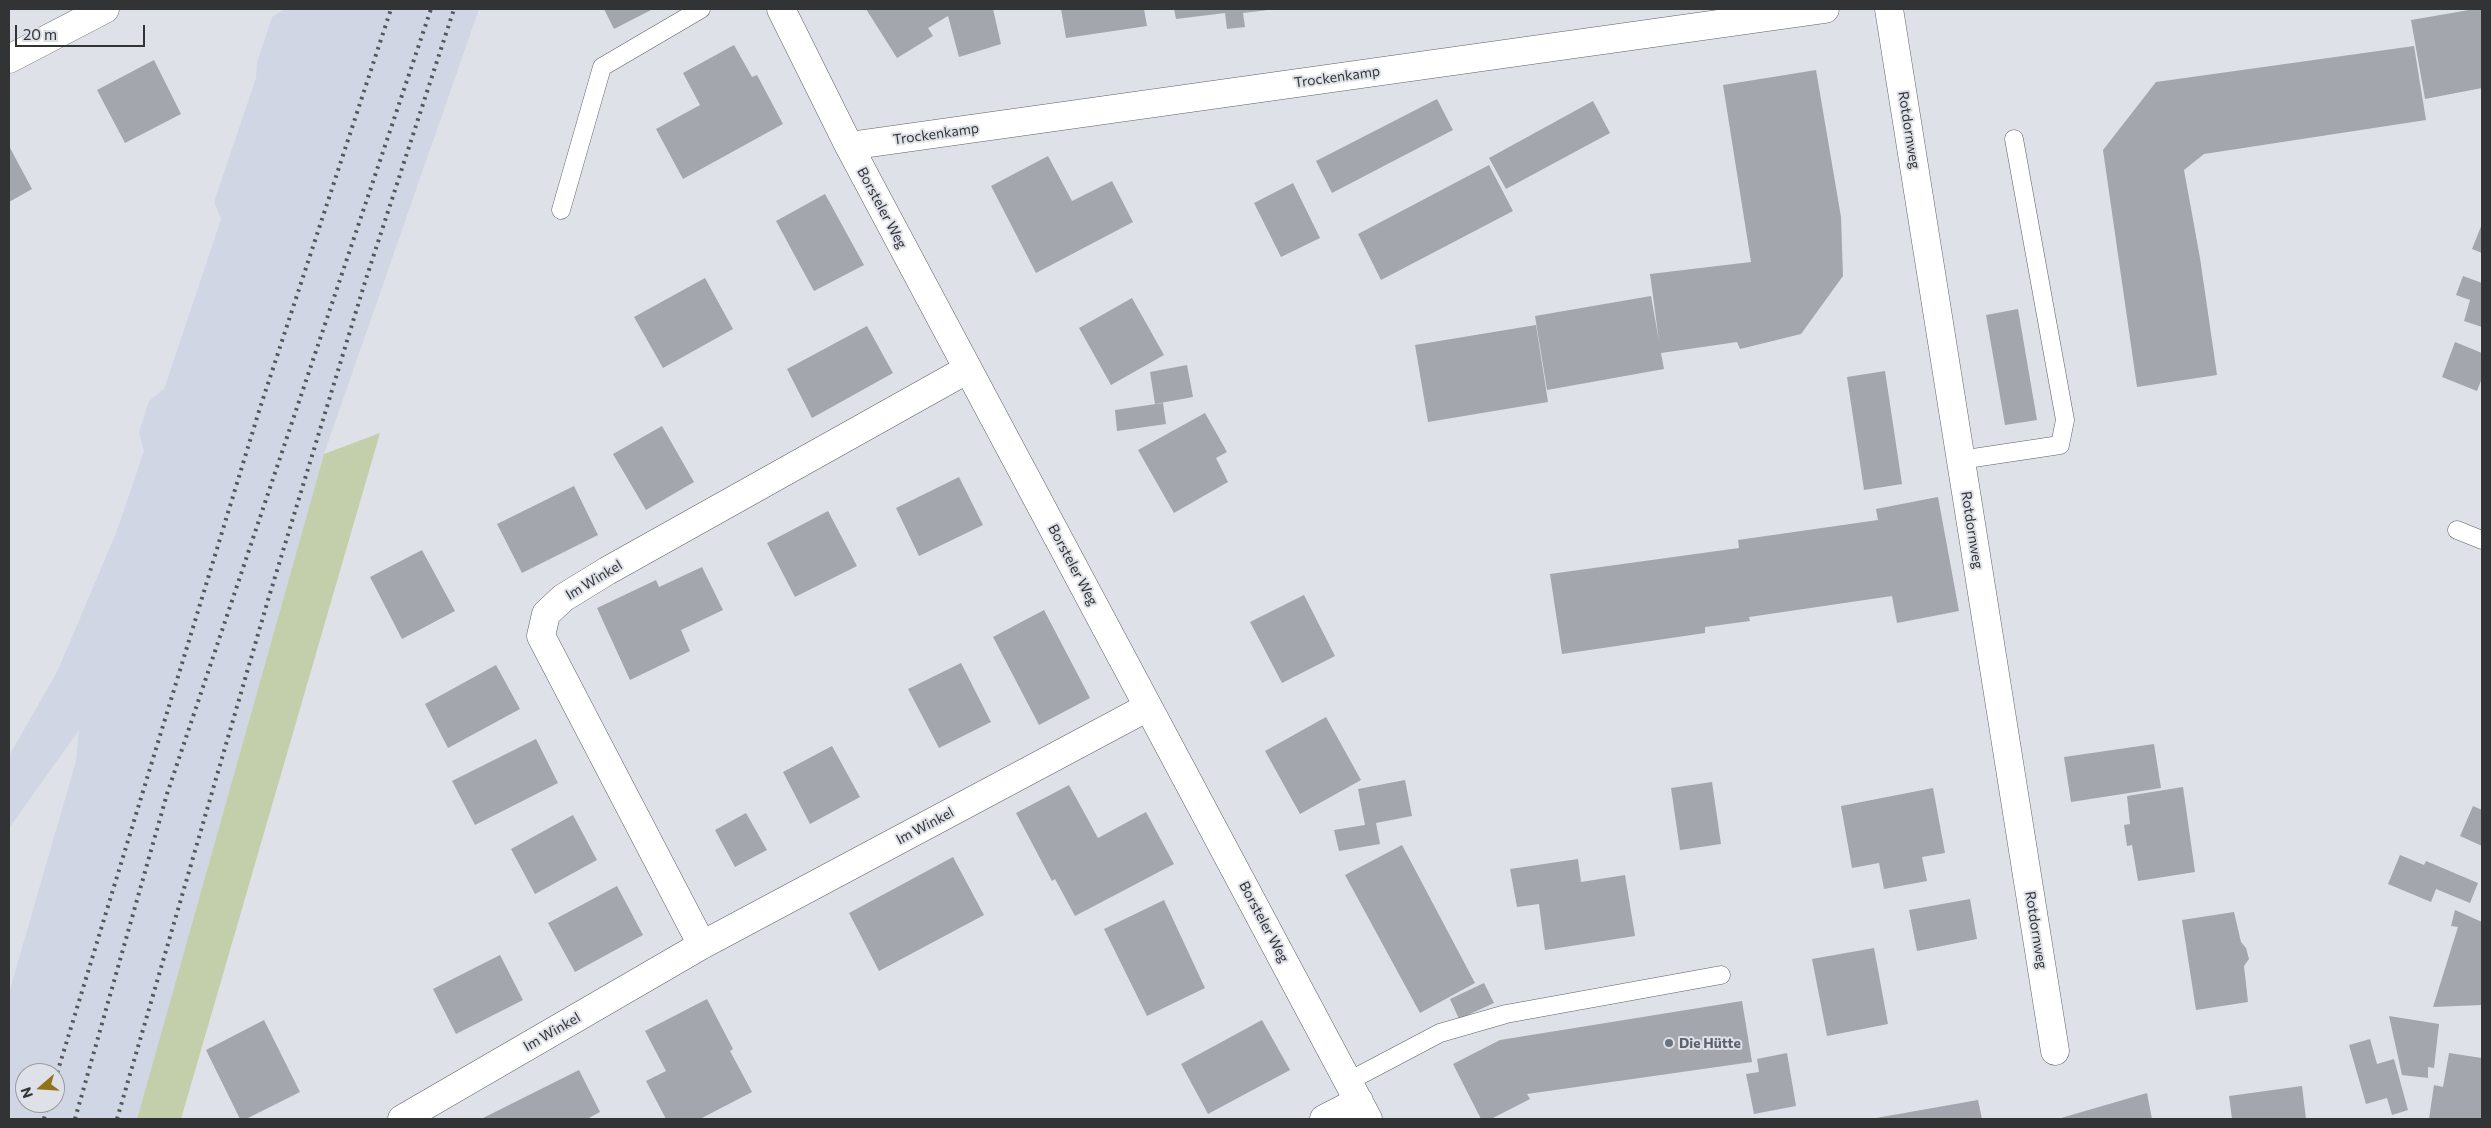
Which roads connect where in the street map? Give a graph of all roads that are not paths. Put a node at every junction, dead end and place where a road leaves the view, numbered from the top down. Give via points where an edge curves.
1 (105, 9) edge
2 (701, 9) edge
3 (781, 9) edge
4 (1825, 9) edge
5 (1890, 9) edge
6 (9, 59) edge
7 (2014, 139) dead end
8 (850, 146) junction
9 (561, 210) dead end
10 (968, 369) junction
11 (1960, 460) junction
12 (2458, 530) dead end
13 (2482, 540) edge
14 (1148, 707) junction
15 (702, 945) junction
16 (1721, 976) dead end
17 (2055, 1051) dead end
18 (1359, 1101) edge
19 (402, 1119) edge
20 (1324, 1119) edge

1 - 6 street
2 - 9 lane via 602,67
3 - 8 street, Borsteler Weg
4 - 8 street, Trockenkamp
5 - 11 street, Rotdornweg
7 - 11 lane via 2065,420 2060,445
8 - 10 street, Borsteler Weg
10 - 14 street, Borsteler Weg
10 - 15 street, Im Winkel via 607,571 563,598 546,614 541,636
11 - 17 street, Rotdornweg
12 - 13 lane
14 - 15 street, Im Winkel
14 - 18 street, Borsteler Weg
15 - 19 street, Im Winkel
16 - 18 lane via 1506,1014 1440,1033
18 - 20 street

